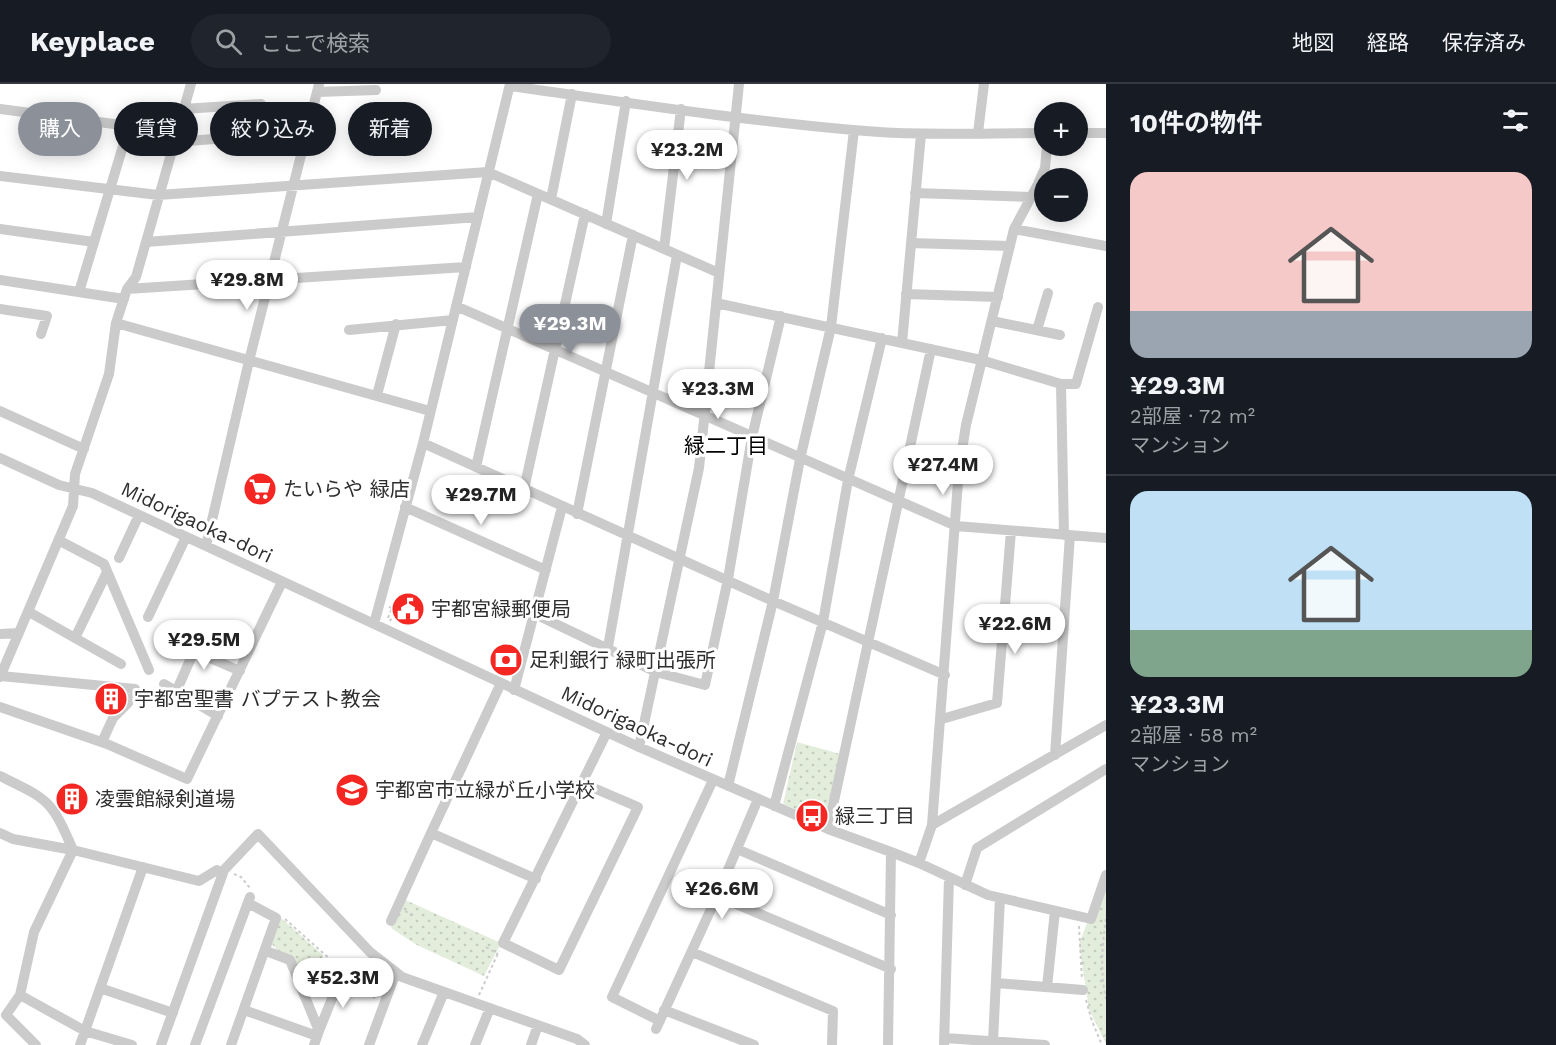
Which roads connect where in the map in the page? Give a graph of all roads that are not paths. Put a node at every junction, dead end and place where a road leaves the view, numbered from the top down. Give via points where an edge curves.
1 (190, 84) edge
2 (739, 84) edge
3 (984, 84) edge
4 (510, 85) edge
5 (318, 88) edge
6 (376, 90) dead end
7 (572, 94) junction
8 (626, 101) junction
9 (185, 102) edge
10 (0, 109) edge
11 (681, 109) junction
12 (735, 117) junction
13 (854, 130) junction
14 (978, 133) junction
15 (1034, 133) edge
16 (1088, 133) edge
17 (1106, 133) edge
18 (921, 134) junction
19 (170, 156) edge
20 (1046, 156) edge
21 (488, 172) junction
22 (0, 176) edge
23 (295, 185) junction
24 (110, 190) junction
25 (915, 193) junction
26 (538, 194) junction
27 (158, 195) junction
28 (1030, 197) junction
29 (550, 199) junction
30 (585, 214) junction
31 (478, 217) junction
32 (606, 224) junction
33 (0, 229) edge
34 (1014, 229) junction
35 (282, 233) junction
36 (633, 235) junction
37 (94, 242) junction
38 (146, 242) junction
39 (910, 243) junction
40 (1010, 246) junction
41 (1106, 246) edge
42 (664, 249) junction
43 (677, 255) junction
44 (466, 267) junction
45 (719, 273) junction
46 (0, 279) edge
47 (270, 280) junction
48 (78, 292) junction
49 (1048, 293) dead end
50 (125, 294) junction
51 (906, 294) junction
52 (998, 297) junction
53 (716, 303) junction
54 (456, 306) junction
55 (1098, 307) dead end
56 (0, 309) edge
57 (781, 316) junction
58 (453, 320) junction
59 (992, 321) junction
60 (116, 323) junction
61 (396, 324) junction
62 (831, 327) junction
63 (508, 329) junction
64 (349, 330) dead end
65 (1037, 330) junction
66 (41, 334) dead end
67 (1060, 335) dead end
68 (882, 338) junction
69 (902, 343) junction
70 (931, 349) junction
71 (556, 350) junction
72 (981, 360) junction
73 (249, 361) junction
74 (606, 373) junction
75 (1061, 384) junction
76 (652, 393) junction
77 (377, 395) junction
78 (0, 411) edge
79 (430, 411) junction
80 (704, 416) junction
81 (752, 437) junction
82 (423, 443) junction
83 (84, 449) junction
84 (0, 458) edge
85 (800, 459) junction
86 (476, 467) junction
87 (848, 480) junction
88 (524, 489) junction
89 (75, 490) junction
90 (898, 502) junction
91 (405, 507) junction
92 (562, 507) junction
93 (577, 514) junction
94 (139, 515) junction
95 (956, 526) junction
96 (1011, 531) junction
97 (1067, 535) junction
98 (186, 537) junction
99 (629, 537) junction
100 (1106, 538) edge
101 (60, 541) junction
102 (206, 546) junction
103 (120, 558) dead end
104 (679, 558) junction
105 (546, 570) junction
106 (107, 572) junction
107 (728, 579) junction
108 (282, 582) junction
109 (773, 601) junction
110 (29, 612) junction
111 (535, 614) junction
112 (148, 617) dead end
113 (384, 621) junction
114 (823, 622) junction
115 (20, 633) junction
116 (0, 634) edge
117 (75, 638) junction
118 (869, 642) junction
119 (608, 647) junction
120 (121, 664) dead end
121 (149, 670) dead end
122 (240, 670) junction
123 (656, 672) junction
124 (945, 675) junction
125 (0, 677) edge
126 (501, 683) junction
127 (164, 684) dead end
128 (514, 690) junction
129 (176, 692) junction
130 (0, 707) edge
131 (218, 716) junction
132 (942, 719) junction
133 (1106, 724) edge
134 (607, 732) junction
135 (102, 742) junction
136 (639, 747) junction
137 (1055, 755) junction
138 (1106, 769) edge
139 (0, 776) edge
140 (713, 780) junction
141 (582, 783) junction
142 (728, 786) junction
143 (758, 799) junction
144 (774, 806) junction
145 (932, 825) junction
146 (828, 829) junction
147 (0, 833) edge
148 (431, 833) junction
149 (73, 849) junction
150 (737, 849) junction
151 (891, 852) junction
152 (919, 863) junction
153 (143, 867) junction
154 (221, 871) junction
155 (1106, 875) edge
156 (949, 878) junction
157 (536, 879) junction
158 (965, 885) junction
159 (717, 896) junction
160 (1000, 898) junction
161 (1055, 911) junction
162 (891, 915) junction
163 (391, 921) dead end
164 (266, 951) junction
165 (692, 952) junction
166 (891, 969) junction
167 (396, 972) junction
168 (343, 973) road end
169 (996, 983) junction
170 (1047, 987) junction
171 (100, 988) junction
172 (1083, 990) dead end
173 (444, 992) junction
174 (20, 995) junction
175 (490, 1008) junction
176 (244, 1010) junction
177 (3, 1013) edge
178 (173, 1013) junction
179 (660, 1020) junction
180 (538, 1025) junction
181 (85, 1031) junction
182 (317, 1038) edge
183 (993, 1041) junction
184 (945, 1042) edge
185 (36, 1045) edge
186 (80, 1045) edge
187 (132, 1045) edge
188 (161, 1045) edge
189 (195, 1045) edge
190 (231, 1045) edge
191 (369, 1045) edge
192 (422, 1045) edge
193 (476, 1045) edge
194 (531, 1045) edge
195 (585, 1045) edge
196 (754, 1045) edge
197 (832, 1045) edge
198 (888, 1045) edge
199 (1045, 1045) edge

1 - 9 street
2 - 12 street
3 - 14 street
4 - 7 street
4 - 21 street
5 - 6 street
5 - 23 street
7 - 8 street
7 - 29 street
8 - 11 street
8 - 32 street
10 - 24 street via 129,126
11 - 12 street
11 - 42 street
12 - 13 street
12 - 45 street
13 - 18 street
13 - 62 street
14 - 15 street
14 - 18 street
16 - 17 street
18 - 25 street
19 - 27 street
20 - 28 street via 1045,168
21 - 23 street
21 - 26 street
21 - 31 street
22 - 24 street
23 - 27 street
23 - 35 street
24 - 27 street
24 - 37 street
25 - 28 street
25 - 39 street
26 - 29 street
26 - 63 street
27 - 38 street
28 - 34 street
29 - 30 street
30 - 32 street
30 - 71 street
31 - 35 street
31 - 44 street
32 - 36 street
33 - 37 street
34 - 40 street
34 - 41 street
35 - 38 street
35 - 47 street
36 - 42 street
36 - 74 street
37 - 48 street
38 - 50 street via 136,276
39 - 40 street
39 - 51 street
40 - 52 street
42 - 43 street
43 - 45 street
43 - 76 street
44 - 47 street
44 - 54 street
45 - 53 street
46 - 48 street
47 - 50 street
47 - 73 street
48 - 50 street
49 - 65 street
50 - 60 street
51 - 52 street
51 - 69 street
52 - 59 street
53 - 57 street
53 - 80 street
54 - 58 street
54 - 63 street
55 - 75 street via 1076,384
56 - 66 street via 47,316
57 - 62 street
57 - 81 street
58 - 61 street
58 - 79 street
59 - 65 street
59 - 72 street
60 - 73 street
60 - 83 street via 109,374
61 - 64 street
61 - 77 street
62 - 68 street
62 - 85 street
63 - 71 street
63 - 86 street
65 - 67 street
68 - 69 street
68 - 87 street
69 - 70 street
70 - 72 street
70 - 90 street
71 - 74 street
71 - 88 street
72 - 75 street
72 - 95 street via 960,458
73 - 77 street
73 - 102 street
74 - 76 street
74 - 93 street
75 - 97 street
76 - 80 street
76 - 99 street
77 - 79 street
78 - 83 street
79 - 82 street
80 - 81 street
80 - 104 street via 699,468
81 - 85 street
81 - 107 street
82 - 86 street
82 - 91 street
83 - 89 street via 75,474
84 - 89 street, Midorigaoka-dori
85 - 87 street
85 - 109 street
86 - 88 street
87 - 90 street
87 - 114 street
88 - 92 street
89 - 94 street, Midorigaoka-dori via 92,493
89 - 101 street
90 - 95 street
90 - 118 street
91 - 105 street
91 - 113 street
92 - 93 street
92 - 105 street
93 - 99 street
94 - 98 street, Midorigaoka-dori
94 - 103 street
95 - 96 street
95 - 124 street
96 - 97 street
96 - 132 street via 997,704
97 - 100 street
97 - 137 street
98 - 102 street, Midorigaoka-dori
98 - 112 street
99 - 104 street
99 - 119 street
101 - 106 street via 97,558
101 - 110 street
102 - 108 street, Midorigaoka-dori
104 - 107 street
104 - 123 street
105 - 111 street
106 - 117 street
106 - 121 street
107 - 109 street
107 - 123 street via 705,685
108 - 113 street, Midorigaoka-dori
108 - 122 street
109 - 114 street
109 - 142 street
110 - 115 street
110 - 117 street
111 - 119 street
111 - 128 street
113 - 126 street, Midorigaoka-dori
114 - 118 street
114 - 144 street
115 - 116 street
115 - 125 street
117 - 120 street
118 - 124 street
118 - 146 street
119 - 123 street
122 - 129 street via 194,651
122 - 131 street
123 - 136 street
124 - 132 street
125 - 135 street via 135,689 113,718
126 - 128 street, Midorigaoka-dori
126 - 148 street
127 - 129 street
128 - 134 street, Midorigaoka-dori
129 - 131 street
130 - 135 street
131 - 135 street via 187,779
132 - 145 street
133 - 137 street
134 - 136 street, Midorigaoka-dori
134 - 141 street
136 - 140 street, Midorigaoka-dori
137 - 145 street
138 - 158 street via 977,848
139 - 149 street via 45,798
140 - 142 street, Midorigaoka-dori
140 - 179 street via 612,998
141 - 157 street
141 - 157 street via 638,807 559,970 503,944
142 - 143 street, Midorigaoka-dori
143 - 144 street, Midorigaoka-dori
143 - 150 street
144 - 146 street, Midorigaoka-dori
145 - 152 street
146 - 151 street, Midorigaoka-dori
147 - 149 street via 13,839
148 - 157 street
148 - 163 street
149 - 153 street
149 - 174 street via 34,932
150 - 159 street
150 - 162 street
151 - 152 street, Midorigaoka-dori
151 - 162 street
152 - 156 street, Midorigaoka-dori
153 - 154 street via 199,881
153 - 171 street
154 - 167 street via 258,834 370,952
154 - 178 street
155 - 161 street, Midorigaoka-dori via 1090,919
156 - 158 street, Midorigaoka-dori
156 - 184 street
158 - 160 street, Midorigaoka-dori
159 - 165 street
159 - 166 street
160 - 161 street, Midorigaoka-dori
160 - 169 street
161 - 170 street
162 - 166 street
164 - 176 street
164 - 182 street via 290,960
164 - 189 street via 276,918 251,898
165 - 179 street
165 - 197 street via 833,1011
166 - 198 street
167 - 173 street
167 - 191 street
168 - 182 street
169 - 170 street
169 - 183 street
170 - 172 street
171 - 178 street
171 - 181 street
173 - 175 street
173 - 192 street
174 - 177 street
174 - 181 street
175 - 180 street
175 - 193 street
176 - 182 street
176 - 190 street
177 - 185 street
178 - 188 street
179 - 196 street
180 - 194 street
180 - 195 street
181 - 186 street
181 - 187 street
183 - 184 street
183 - 199 street

